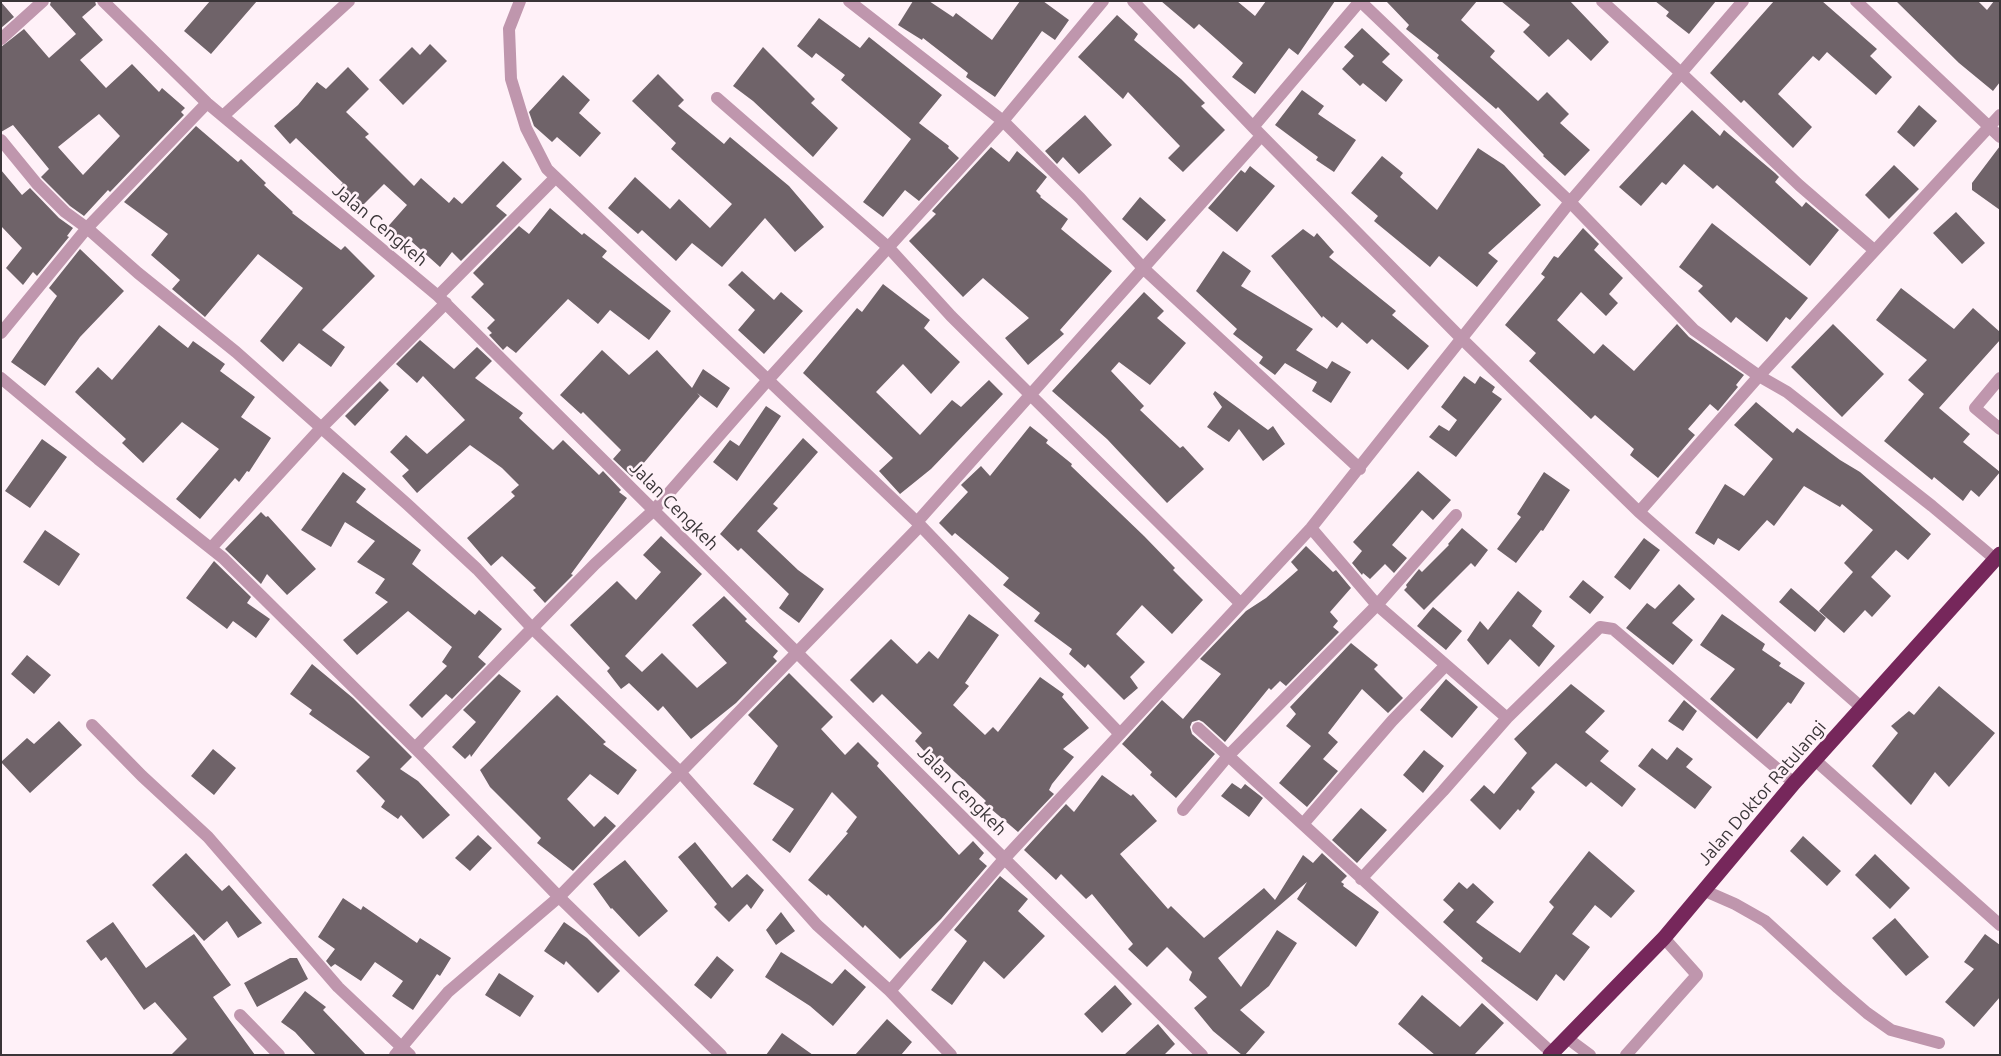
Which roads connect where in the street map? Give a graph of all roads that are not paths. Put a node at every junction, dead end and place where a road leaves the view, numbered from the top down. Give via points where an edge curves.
1 (43, 1) edge
2 (103, 1) edge
3 (349, 1) edge
4 (520, 1) edge
5 (849, 1) edge
6 (1103, 1) edge
7 (1133, 1) edge
8 (1360, 1) edge
9 (1602, 1) edge
10 (1743, 1) edge
11 (1856, 1) edge
12 (1, 40) edge
13 (1682, 74) junction
14 (717, 98) dead end
15 (208, 103) junction
16 (2000, 115) edge
17 (223, 116) junction
18 (1003, 121) junction
19 (1988, 127) junction
20 (1257, 131) junction
21 (2000, 137) edge
22 (1, 140) edge
23 (555, 178) junction
24 (1570, 202) junction
25 (87, 228) junction
26 (889, 248) junction
27 (1874, 250) junction
28 (1143, 268) junction
29 (442, 299) junction
30 (1, 333) edge
31 (1461, 338) junction
32 (1759, 376) junction
33 (1, 378) edge
34 (2000, 378) edge
35 (767, 381) junction
36 (1032, 394) junction
37 (321, 428) junction
38 (2000, 429) edge
39 (1360, 469) junction
40 (654, 510) junction
41 (1639, 512) junction
42 (1456, 515) dead end
43 (918, 524) junction
44 (1310, 528) junction
45 (211, 548) junction
46 (1997, 557) edge
47 (1240, 603) junction
48 (1378, 605) junction
49 (532, 628) junction
50 (798, 652) junction
51 (1446, 665) junction
52 (1861, 708) junction
53 (1507, 718) junction
54 (92, 725) dead end
55 (1198, 728) dead end
56 (1120, 734) junction
57 (415, 748) junction
58 (1228, 756) junction
59 (1815, 760) junction
60 (680, 772) junction
61 (1794, 783) junction
62 (1183, 810) dead end
63 (1303, 824) junction
64 (1005, 858) junction
65 (1361, 879) junction
66 (1703, 890) junction
67 (559, 897) junction
68 (2000, 925) edge
69 (1664, 938) junction
70 (890, 991) junction
71 (240, 1015) dead end
72 (1568, 1038) junction
73 (1939, 1043) dead end
74 (402, 1052) edge
75 (1551, 1054) edge
76 (280, 1055) edge
77 (721, 1055) edge
78 (951, 1055) edge
79 (1202, 1055) edge
80 (1590, 1055) edge
81 (1626, 1055) edge

1 - 12 street
2 - 15 street, Jalan Cengkeh
3 - 17 street
4 - 23 street via 509,28 511,80 526,128
5 - 18 street
6 - 18 street
7 - 20 street
8 - 20 street
8 - 24 street
9 - 13 street
10 - 13 street
11 - 19 street
13 - 24 street
13 - 27 street via 1799,185
14 - 26 street
15 - 17 street, Jalan Cengkeh
15 - 25 street
16 - 19 street
17 - 29 street, Jalan Cengkeh
18 - 26 street
18 - 28 street via 1080,198
19 - 21 street
19 - 27 street
20 - 28 street
20 - 31 street
22 - 25 street via 37,184 65,212
23 - 29 street
23 - 35 street
24 - 31 street
24 - 32 street via 1694,330
25 - 30 street
25 - 37 street via 236,352
26 - 35 street
26 - 36 street via 951,316
27 - 32 street
28 - 36 street
28 - 39 street
29 - 37 street
29 - 40 street, Jalan Cengkeh
31 - 39 street
31 - 41 street
32 - 41 street
32 - 46 street via 1787,392
33 - 45 street
34 - 38 street via 1975,408
35 - 40 street
35 - 43 street
36 - 43 street
36 - 47 street
37 - 45 street
37 - 49 street via 476,569
39 - 44 street
40 - 49 street
40 - 50 street, Jalan Cengkeh
41 - 52 street
42 - 48 street
43 - 50 street
43 - 56 street
44 - 47 street
44 - 48 street
45 - 57 street
46 - 52 highway, Jalan Doktor Ratulangi
47 - 56 street
48 - 51 street
48 - 58 street
49 - 57 street
49 - 60 street
50 - 60 street
50 - 64 street, Jalan Cengkeh
51 - 53 street
51 - 63 street via 1392,721
52 - 59 highway, Jalan Doktor Ratulangi
53 - 61 street via 1600,627 1607,627
53 - 65 street
54 - 74 street via 208,836 338,987
55 - 58 street
56 - 64 street
57 - 67 street
58 - 62 street
58 - 63 street
59 - 61 highway, Jalan Doktor Ratulangi
59 - 68 street
60 - 67 street
60 - 70 street via 817,925
61 - 66 highway, Jalan Doktor Ratulangi
63 - 65 street
64 - 70 street
64 - 79 street, Jalan Cengkeh
65 - 75 street
66 - 69 highway, Jalan Doktor Ratulangi
66 - 73 street via 1765,921 1838,988 1891,1030
67 - 74 street via 448,992
67 - 77 street
69 - 72 highway, Jalan Doktor Ratulangi
69 - 81 street via 1697,975
70 - 78 street
71 - 76 street
72 - 75 highway, Jalan Doktor Ratulangi
72 - 80 street

